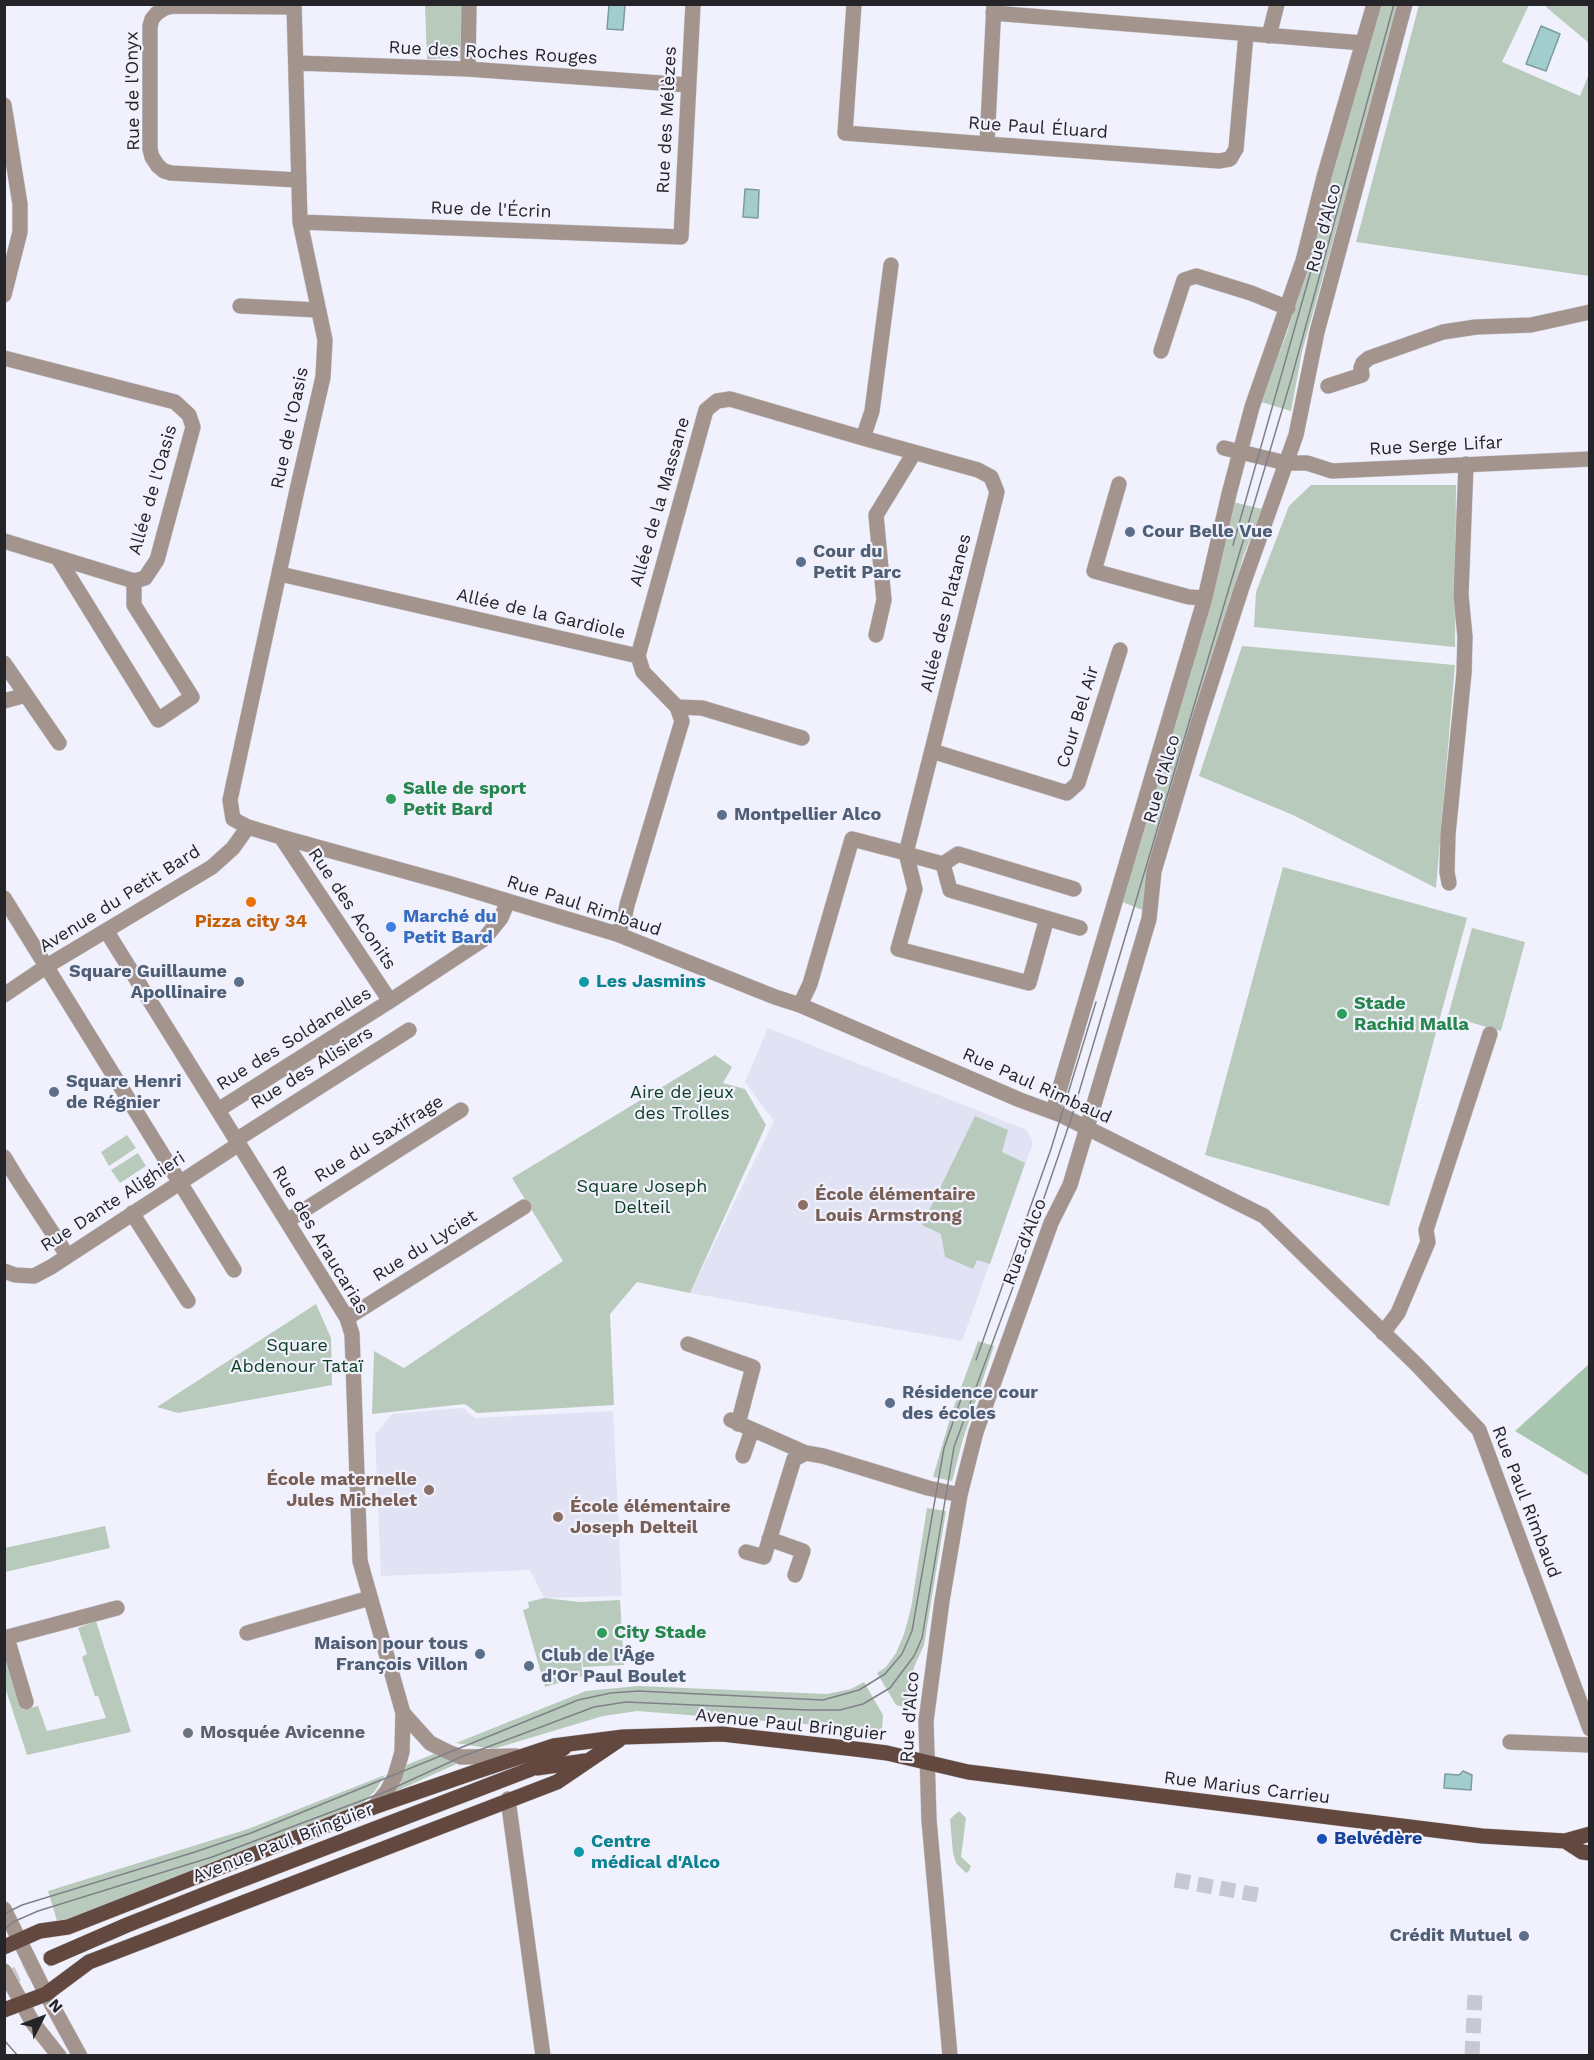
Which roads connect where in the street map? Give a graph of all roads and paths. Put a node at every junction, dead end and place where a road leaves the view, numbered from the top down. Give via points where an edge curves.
1 (469, 4) edge
2 (693, 4) edge
3 (854, 4) edge
4 (1277, 4) edge
5 (1374, 4) edge
6 (1405, 4) edge
7 (294, 6) edge
8 (994, 9) edge
9 (1246, 34) junction
10 (1269, 36) junction
11 (1363, 43) junction
12 (296, 63) junction
13 (468, 69) junction
14 (688, 85) junction
15 (4, 105) edge
16 (987, 144) junction
17 (298, 180) junction
18 (300, 222) junction
19 (681, 237) joint
20 (891, 265) dead end
21 (4, 295) edge
22 (240, 306) dead end
23 (1288, 308) junction
24 (318, 310) junction
25 (1590, 312) edge
26 (1161, 351) dead end
27 (4, 358) edge
28 (1328, 386) dead end
29 (863, 438) junction
30 (1224, 448) dead end
31 (1240, 452) junction
32 (914, 453) junction
33 (1590, 459) edge
34 (1286, 463) junction
35 (1466, 464) junction
36 (1119, 484) dead end
37 (4, 541) edge
38 (58, 558) junction
39 (280, 574) junction
40 (134, 581) junction
41 (1205, 598) junction
42 (876, 635) dead end
43 (1119, 650) dead end
44 (638, 656) junction
45 (4, 663) edge
46 (26, 695) junction
47 (4, 701) edge
48 (676, 707) junction
49 (802, 738) dead end
50 (59, 743) dead end
51 (932, 751) junction
52 (233, 819) joint
53 (248, 827) junction
54 (281, 837) junction
55 (906, 853) junction
56 (943, 864) junction
57 (1449, 883) dead end
58 (1074, 889) dead end
59 (4, 898) edge
60 (508, 901) junction
61 (1047, 918) junction
62 (1080, 928) dead end
63 (107, 932) junction
64 (617, 934) junction
65 (47, 966) junction
66 (4, 995) edge
67 (390, 1001) junction
68 (800, 1005) junction
69 (409, 1030) dead end
70 (1490, 1034) dead end
71 (218, 1110) junction
72 (461, 1110) dead end
73 (1053, 1111) junction
74 (1088, 1127) junction
75 (238, 1142) junction
76 (4, 1157) edge
77 (180, 1182) junction
78 (524, 1207) dead end
79 (132, 1213) junction
80 (287, 1221) junction
81 (67, 1255) junction
82 (234, 1270) dead end
83 (4, 1271) edge
84 (188, 1301) dead end
85 (347, 1318) junction
86 (1383, 1333) junction
87 (688, 1344) dead end
88 (740, 1425) junction
89 (806, 1454) junction
90 (744, 1456) dead end
91 (960, 1495) junction
92 (769, 1539) junction
93 (746, 1552) dead end
94 (795, 1575) dead end
95 (370, 1598) junction
96 (117, 1608) dead end
97 (247, 1633) dead end
98 (6, 1638) edge
99 (26, 1701) dead end
100 (404, 1713) junction
101 (1590, 1729) edge
102 (623, 1737) junction
103 (1510, 1742) dead end
104 (1590, 1745) edge
105 (588, 1760) junction
106 (527, 1762) junction
107 (926, 1763) junction
108 (508, 1799) junction
109 (374, 1807) junction
110 (1590, 1834) edge
111 (1565, 1841) junction
112 (1590, 1853) edge
113 (4, 1909) edge
114 (12, 1944) edge
115 (51, 1958) tunnel mouth
116 (4, 1971) edge
117 (46, 1995) junction
118 (21, 2004) junction
119 (4, 2010) edge
120 (59, 2055) edge
121 (80, 2055) edge
122 (543, 2055) edge
123 (950, 2055) edge

1 - 13 street
2 - 14 street, Rue des Mélèzes
3 - 16 street, Rue Paul Éluard via 845,133
4 - 10 street
5 - 11 street, Rue d'Alco
6 - 34 street, Rue d'Alco
7 - 12 street, Rue de l'Oasis
7 - 17 street, Rue de l'Onyx via 174,6 157,14 150,26 150,149 158,166 171,173
8 - 9 street
8 - 16 street
9 - 10 street
9 - 16 street, Rue Paul Éluard via 1236,149 1230,159
10 - 11 street
11 - 23 street, Rue d'Alco
12 - 13 street, Rue des Roches Rouges
12 - 17 street, Rue de l'Oasis
13 - 14 street, Rue des Roches Rouges
14 - 19 street, Rue des Mélèzes
15 - 21 street via 20,204 20,232
17 - 18 street, Rue de l'Oasis
18 - 19 street, Rue de l'Écrin
18 - 24 street, Rue de l'Oasis
20 - 29 street via 872,411
22 - 24 street
23 - 26 street via 1196,276 1184,279
23 - 31 street, Rue d'Alco via 1262,376
24 - 39 street, Rue de l'Oasis via 325,340 323,377
25 - 28 street via 1531,325 1443,332 1369,358 1363,363 1362,375
27 - 40 street, Allée de l'Oasis via 175,402 189,415 194,427 157,560 145,578
29 - 32 street, Allée des Platanes
29 - 44 street, Allée de la Massane via 730,399 717,401 706,410
30 - 31 street
31 - 34 street
31 - 41 street, Rue d'Alco
32 - 42 street via 876,515 884,600
32 - 51 street, Allée des Platanes via 978,470 991,477 997,492
33 - 35 street, Rue Serge Lifar
34 - 35 street, Rue Serge Lifar via 1307,463 1332,471
34 - 74 street, Rue d'Alco via 1199,720 1154,872 1149,919
35 - 57 street via 1461,595 1464,673 1448,834
36 - 41 street via 1094,571
37 - 38 street, Allée de l'Oasis
38 - 40 street, Allée de l'Oasis
38 - 40 street, Allée de l'Oasis via 158,720 192,697 134,605
39 - 44 street, Allée de la Gardiole
39 - 52 street, Rue de l'Oasis via 230,800
41 - 73 street, Rue d'Alco
43 - 51 street, Cour Bel Air via 1078,783 1067,793
44 - 48 street, Allée de la Gardiole via 643,672
45 - 46 street
46 - 47 street
46 - 50 street
48 - 49 street via 702,708
48 - 64 street via 682,721
51 - 55 street, Allée des Platanes
52 - 53 street, Rue Paul Rimbaud
53 - 54 street, Rue Paul Rimbaud
53 - 63 street, Avenue du Petit Bard via 212,867
54 - 60 street, Rue Paul Rimbaud
54 - 67 street, Rue des Aconits
55 - 56 street
55 - 61 street, Allée des Platanes via 915,889 898,949 1029,983
55 - 68 street via 852,839 810,984
56 - 58 street via 958,854
56 - 61 street via 950,890
59 - 65 street
60 - 64 street, Rue Paul Rimbaud
60 - 67 street, Rue des Soldanelles via 501,918 484,939
61 - 62 street
63 - 65 street, Avenue du Petit Bard
63 - 71 street, Rue des Araucarias
64 - 68 street, Rue Paul Rimbaud
65 - 66 street, Avenue du Petit Bard
65 - 77 street
67 - 71 street, Rue des Soldanelles
68 - 73 street, Rue Paul Rimbaud
69 - 75 street, Rue des Alisiers
70 - 86 street via 1426,1230 1428,1242 1398,1313
71 - 75 street, Rue des Araucarias
72 - 80 street, Rue du Saxifrage
73 - 74 street, Rue Paul Rimbaud
74 - 86 street, Rue Paul Rimbaud via 1264,1216
74 - 91 street, Rue d'Alco via 1070,1185 1051,1223 976,1432
75 - 77 street, Rue Dante Alighieri
75 - 80 street, Rue des Araucarias
76 - 81 street
77 - 79 street, Rue Dante Alighieri
77 - 82 street
78 - 85 street, Rue du Lyciet
79 - 81 street, Rue Dante Alighieri
79 - 84 street
80 - 85 street, Rue des Araucarias
81 - 83 street, Rue Dante Alighieri via 34,1276
85 - 95 street, Rue des Araucarias via 352,1334 360,1562
86 - 101 street, Rue Paul Rimbaud via 1479,1430
87 - 88 street via 753,1367
88 - 89 street
88 - 90 street
89 - 91 street
89 - 92 street via 794,1459
91 - 107 street, Rue d'Alco via 927,1710
92 - 93 street via 764,1557
92 - 94 street via 803,1551
95 - 97 street
95 - 100 street, Rue des Araucarias
96 - 98 street
98 - 99 street
100 - 106 street, Rue des Araucarias via 430,1743 448,1752 461,1757
100 - 109 street, Rue des Araucarias via 402,1752 395,1776
102 - 105 main road
102 - 106 main road, Avenue Paul Bringuier via 553,1746
102 - 107 main road, Avenue Paul Bringuier via 722,1734 887,1753
103 - 104 street
105 - 106 main road
105 - 108 main road via 557,1782
106 - 109 main road, Avenue Paul Bringuier
106 - 115 main road, Avenue Paul Bringuier
107 - 111 main road, Rue Marius Carrieu via 968,1772 1382,1825
107 - 123 street, Rue d'Alco
108 - 117 main road via 89,1962
108 - 122 street
109 - 114 main road, Avenue Paul Bringuier via 68,1927 40,1931
110 - 111 main road, Rue Marius Carrieu
111 - 112 main road, Rue Marius Carrieu
113 - 114 street
114 - 117 street
116 - 118 street
117 - 118 main road
117 - 121 street
118 - 119 main road
118 - 120 street

